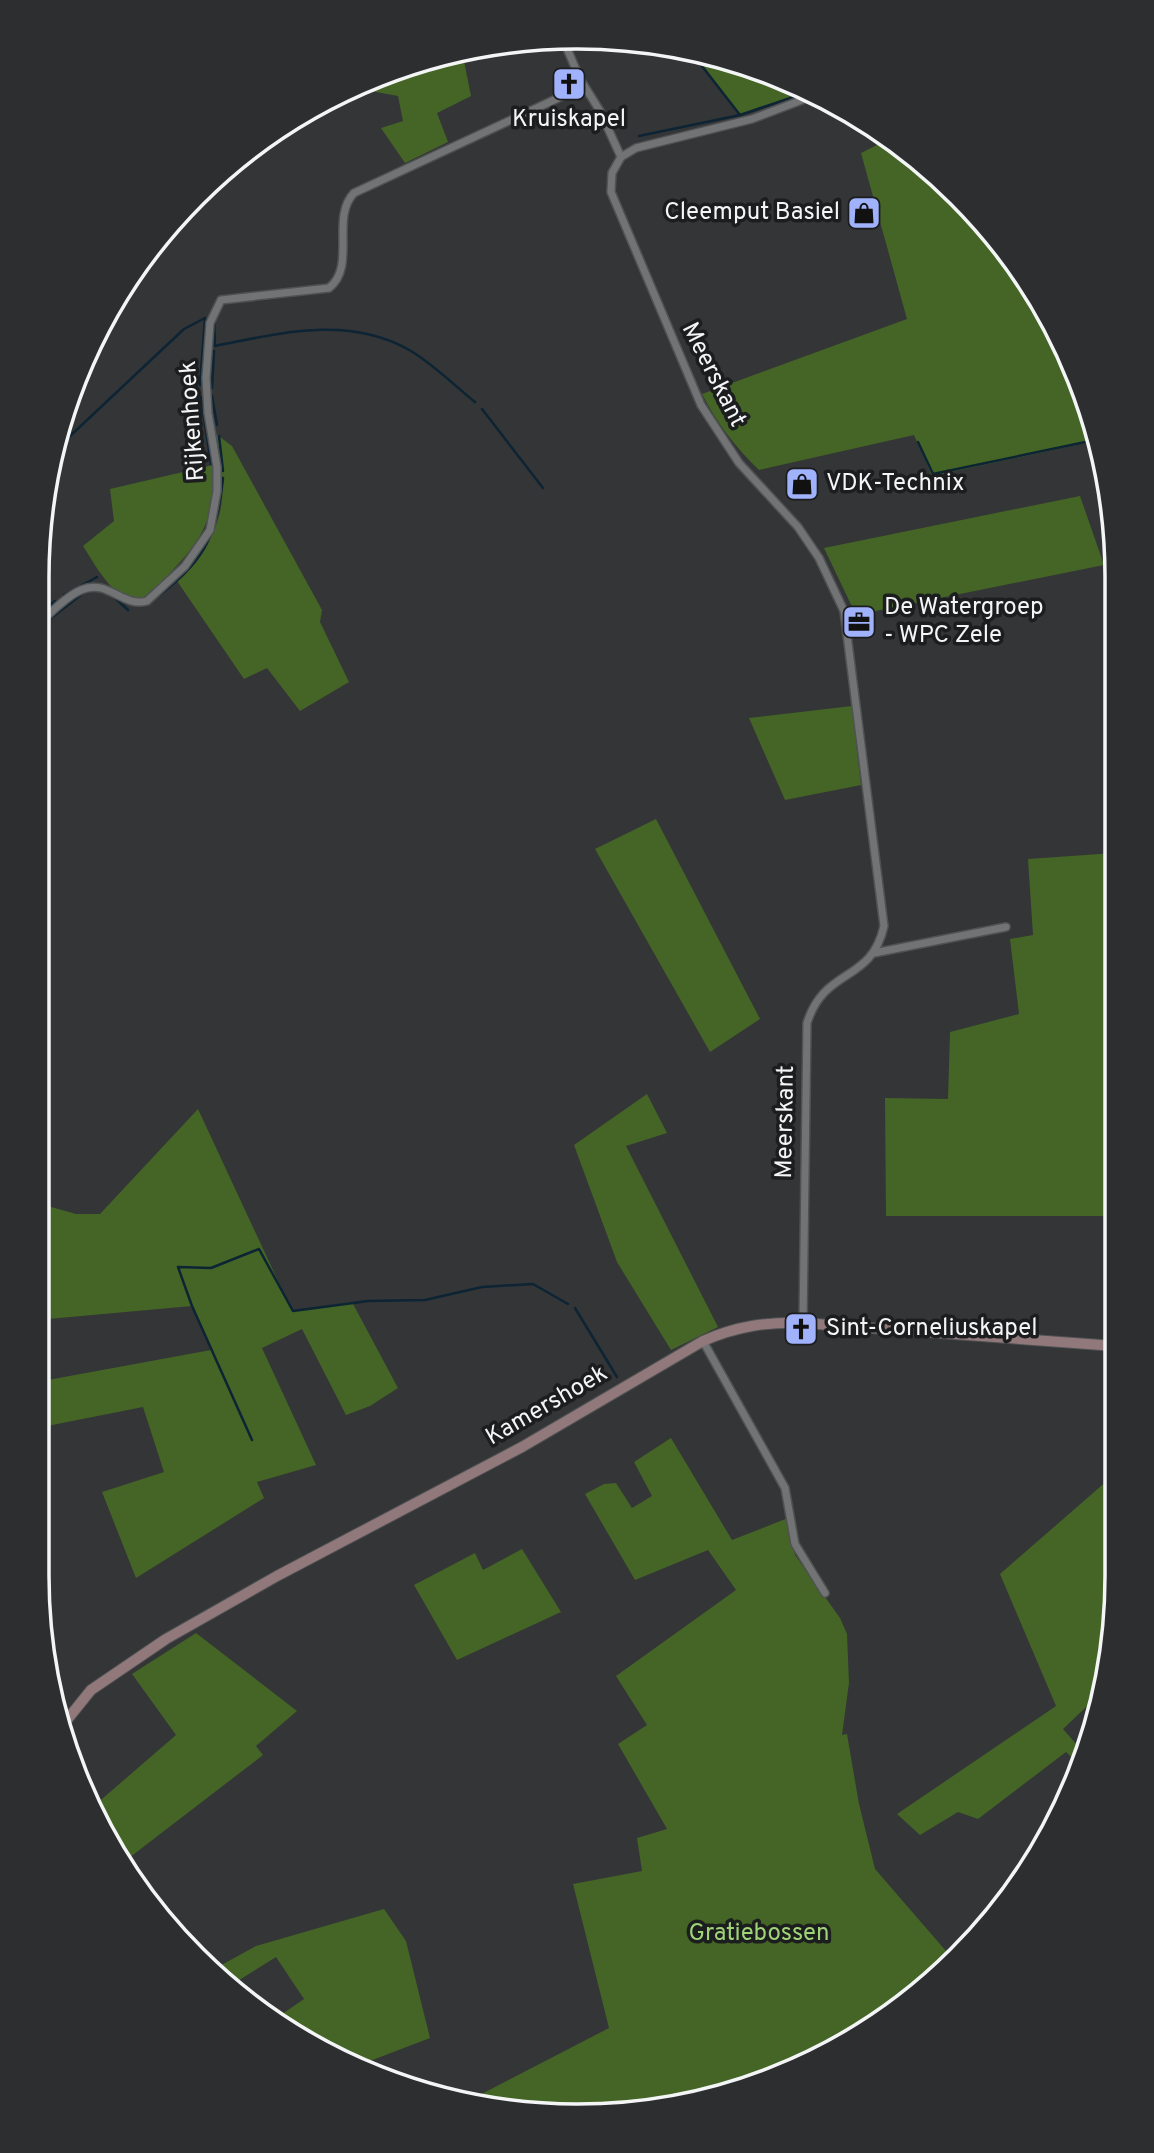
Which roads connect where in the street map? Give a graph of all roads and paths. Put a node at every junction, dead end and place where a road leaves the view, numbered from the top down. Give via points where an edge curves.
1 (568, 49) edge
2 (584, 86) junction
3 (804, 100) edge
4 (621, 157) junction
5 (49, 615) edge
6 (1006, 927) dead end
7 (874, 953) junction
8 (803, 1323) junction
9 (703, 1341) junction
10 (1105, 1345) edge
11 (825, 1593) dead end
12 (68, 1718) edge

1 - 2 street
2 - 4 street
2 - 5 street, Rijkenhoek via 354,193 344,210 341,268 337,282 329,288 221,300 209,323 206,378 217,491 210,530 200,549 147,601 127,601 105,587 84,588
3 - 4 street via 773,113 636,148
4 - 7 street, Meerskant via 612,173 611,192 701,405 739,463 819,558 844,611 884,926
6 - 7 street, Meerskant
7 - 8 street, Meerskant via 819,995 807,1023
8 - 9 street, Kamershoek via 741,1326
8 - 10 street, Kamershoek
9 - 11 street via 785,1488 795,1544
9 - 12 street, Kamershoek via 522,1447 166,1639 91,1690

